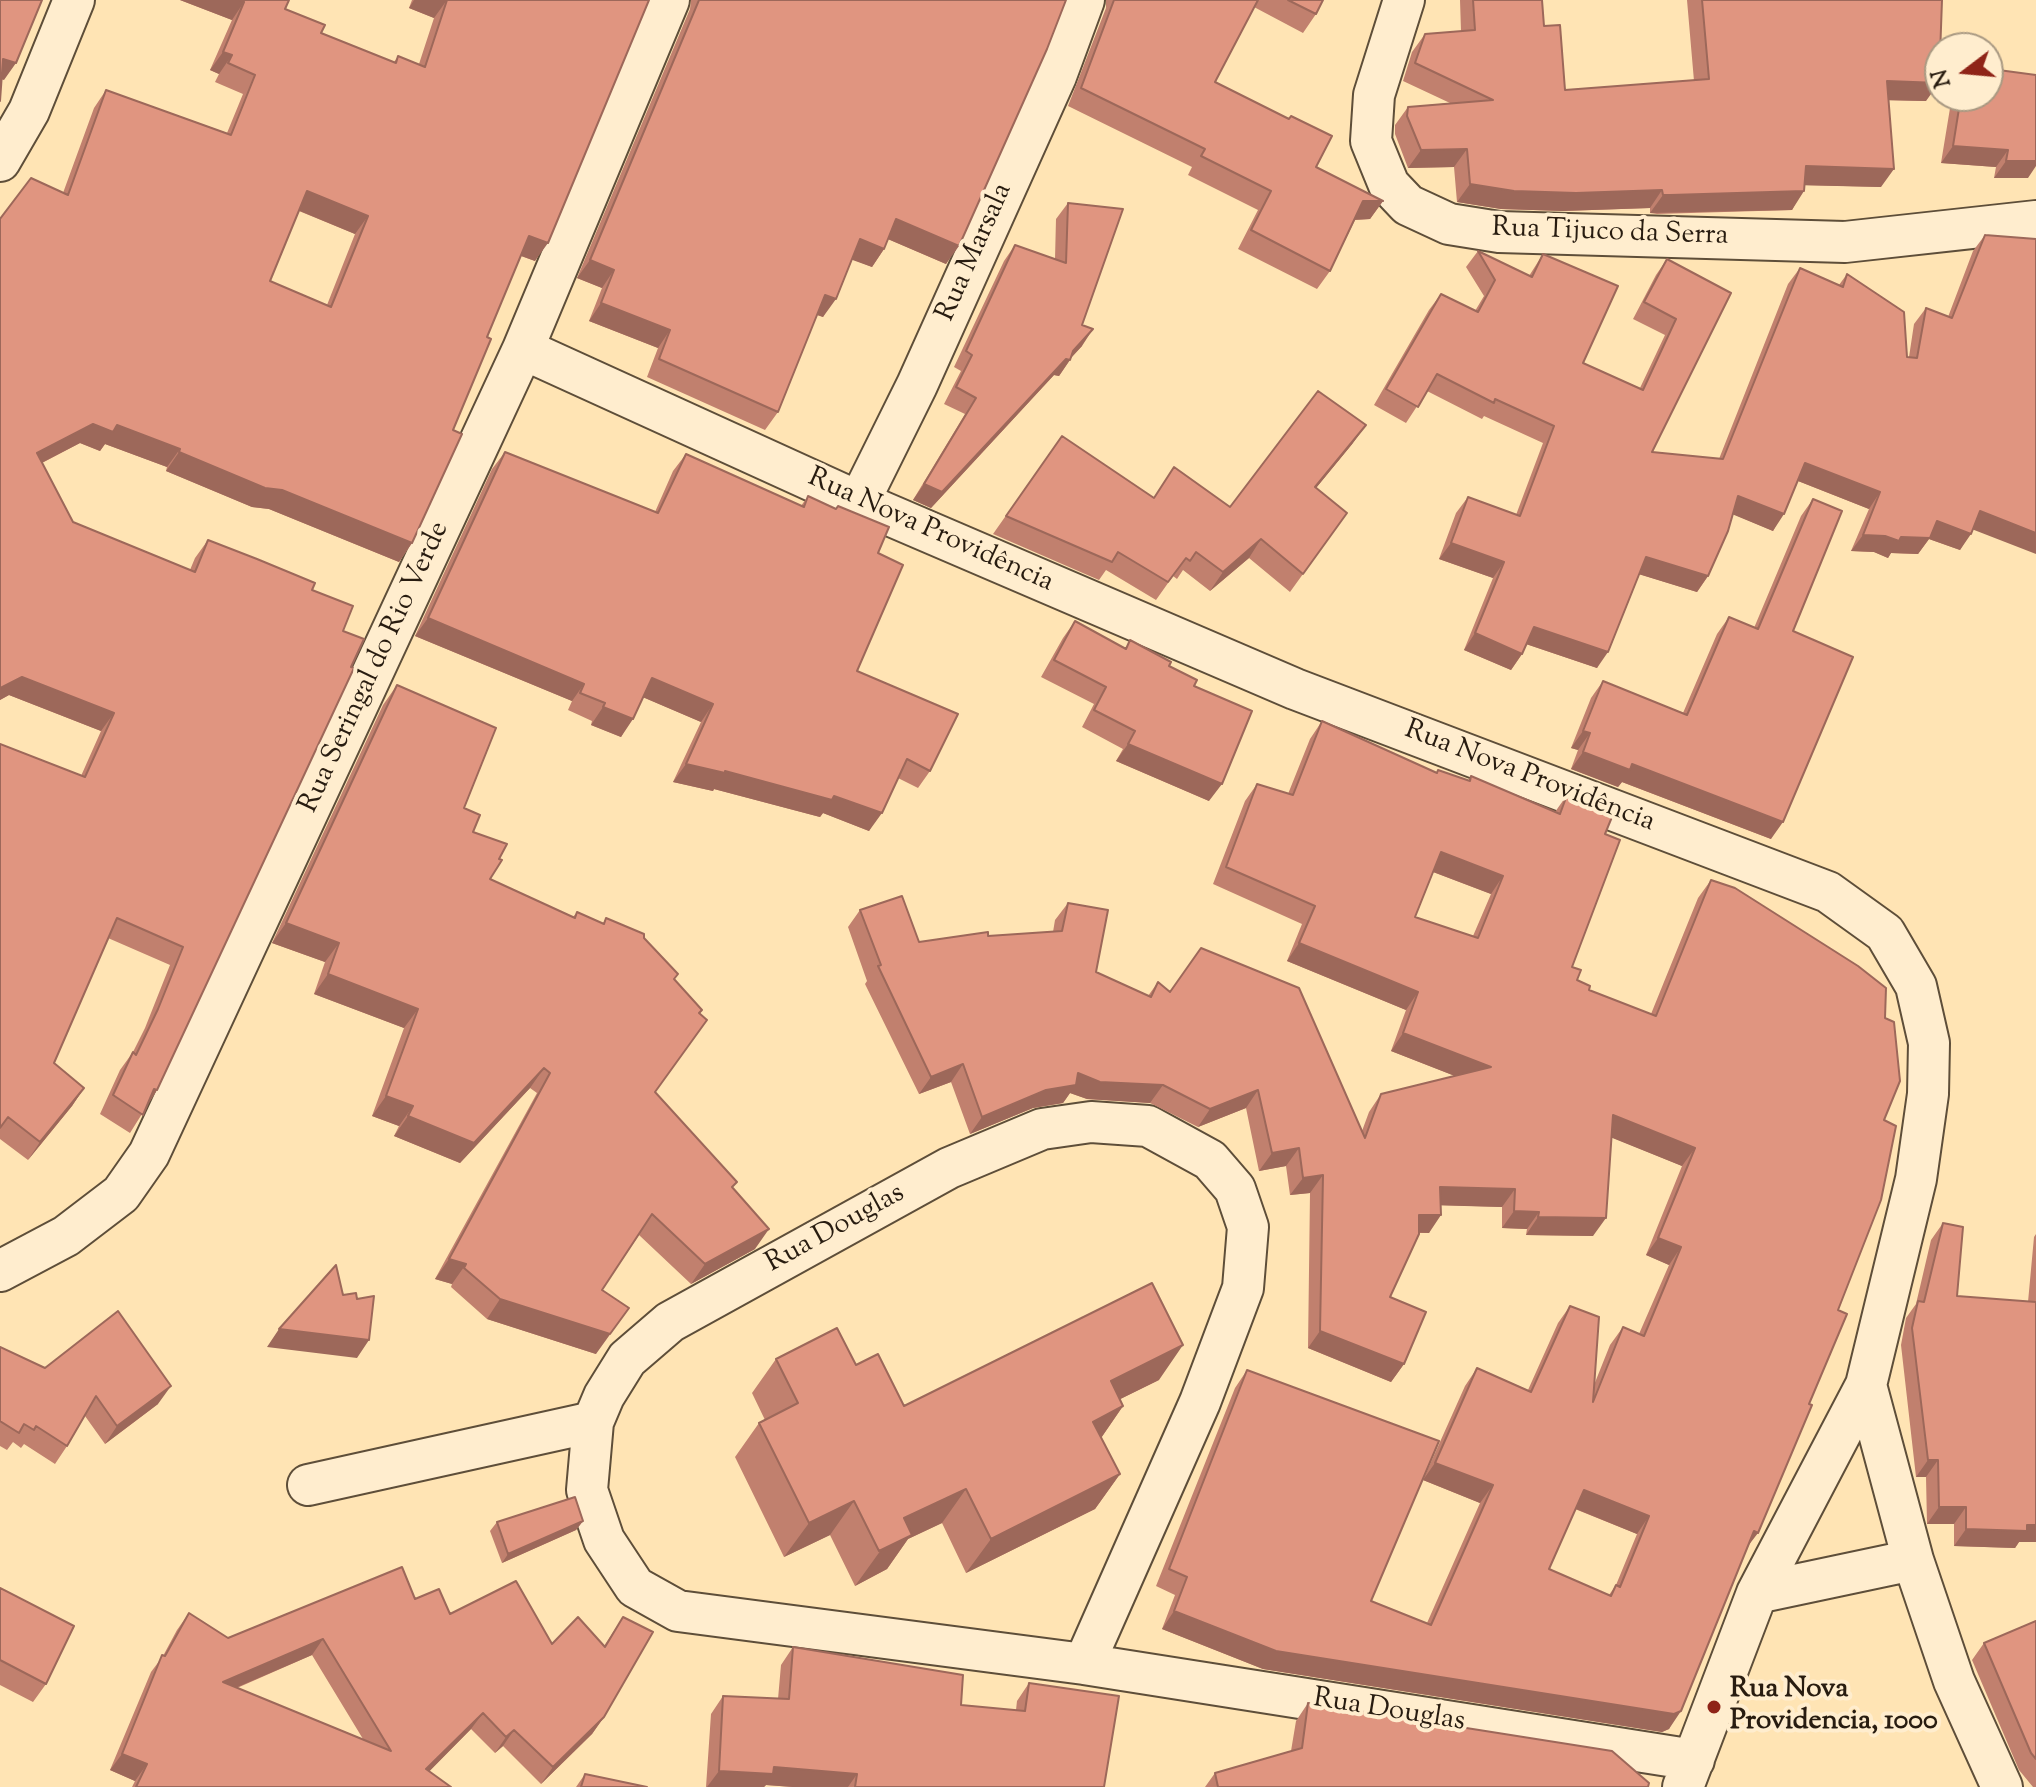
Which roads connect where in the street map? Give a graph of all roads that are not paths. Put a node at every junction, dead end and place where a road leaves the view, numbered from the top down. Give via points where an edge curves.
1 (74, 0) edge
2 (669, 0) edge
3 (1084, 0) edge
4 (1404, 0) edge
5 (0, 161) edge
6 (2036, 221) edge
7 (523, 349) junction
8 (859, 502) junction
9 (0, 1271) edge
10 (1866, 1385) junction
11 (593, 1422) junction
12 (308, 1485) dead end
13 (1913, 1560) junction
14 (1757, 1593) junction
15 (1084, 1664) junction
16 (1688, 1774) edge
17 (2002, 1787) edge

1 - 5 street via 29,111
2 - 7 street, Rua Seringal do Rio Verde
3 - 8 street, Rua Marsala via 1044,104
4 - 6 street, Rua Tijuco da Serra via 1374,95 1371,141 1389,185 1408,205 1449,224 1499,232 1845,242
7 - 8 street, Rua Nova Providência
7 - 9 street, Rua Seringal do Rio Verde via 149,1154 121,1194 66,1236
8 - 10 street, Rua Nova Providência via 1295,689 1828,892 1885,933 1916,986 1929,1043 1928,1094 1916,1179
10 - 13 street
10 - 14 street, Rua Nova Providência
11 - 12 street
11 - 15 street, Rua Douglas via 587,1490 604,1540 635,1587 678,1611
11 - 15 street, Rua Douglas via 627,1359 670,1322 949,1168 1042,1129 1091,1122 1148,1126 1210,1160 1235,1189 1248,1227 1243,1288 1200,1402
13 - 14 street
13 - 17 street via 1954,1681
14 - 16 street, Rua Nova Providência
15 - 16 street, Rua Douglas

